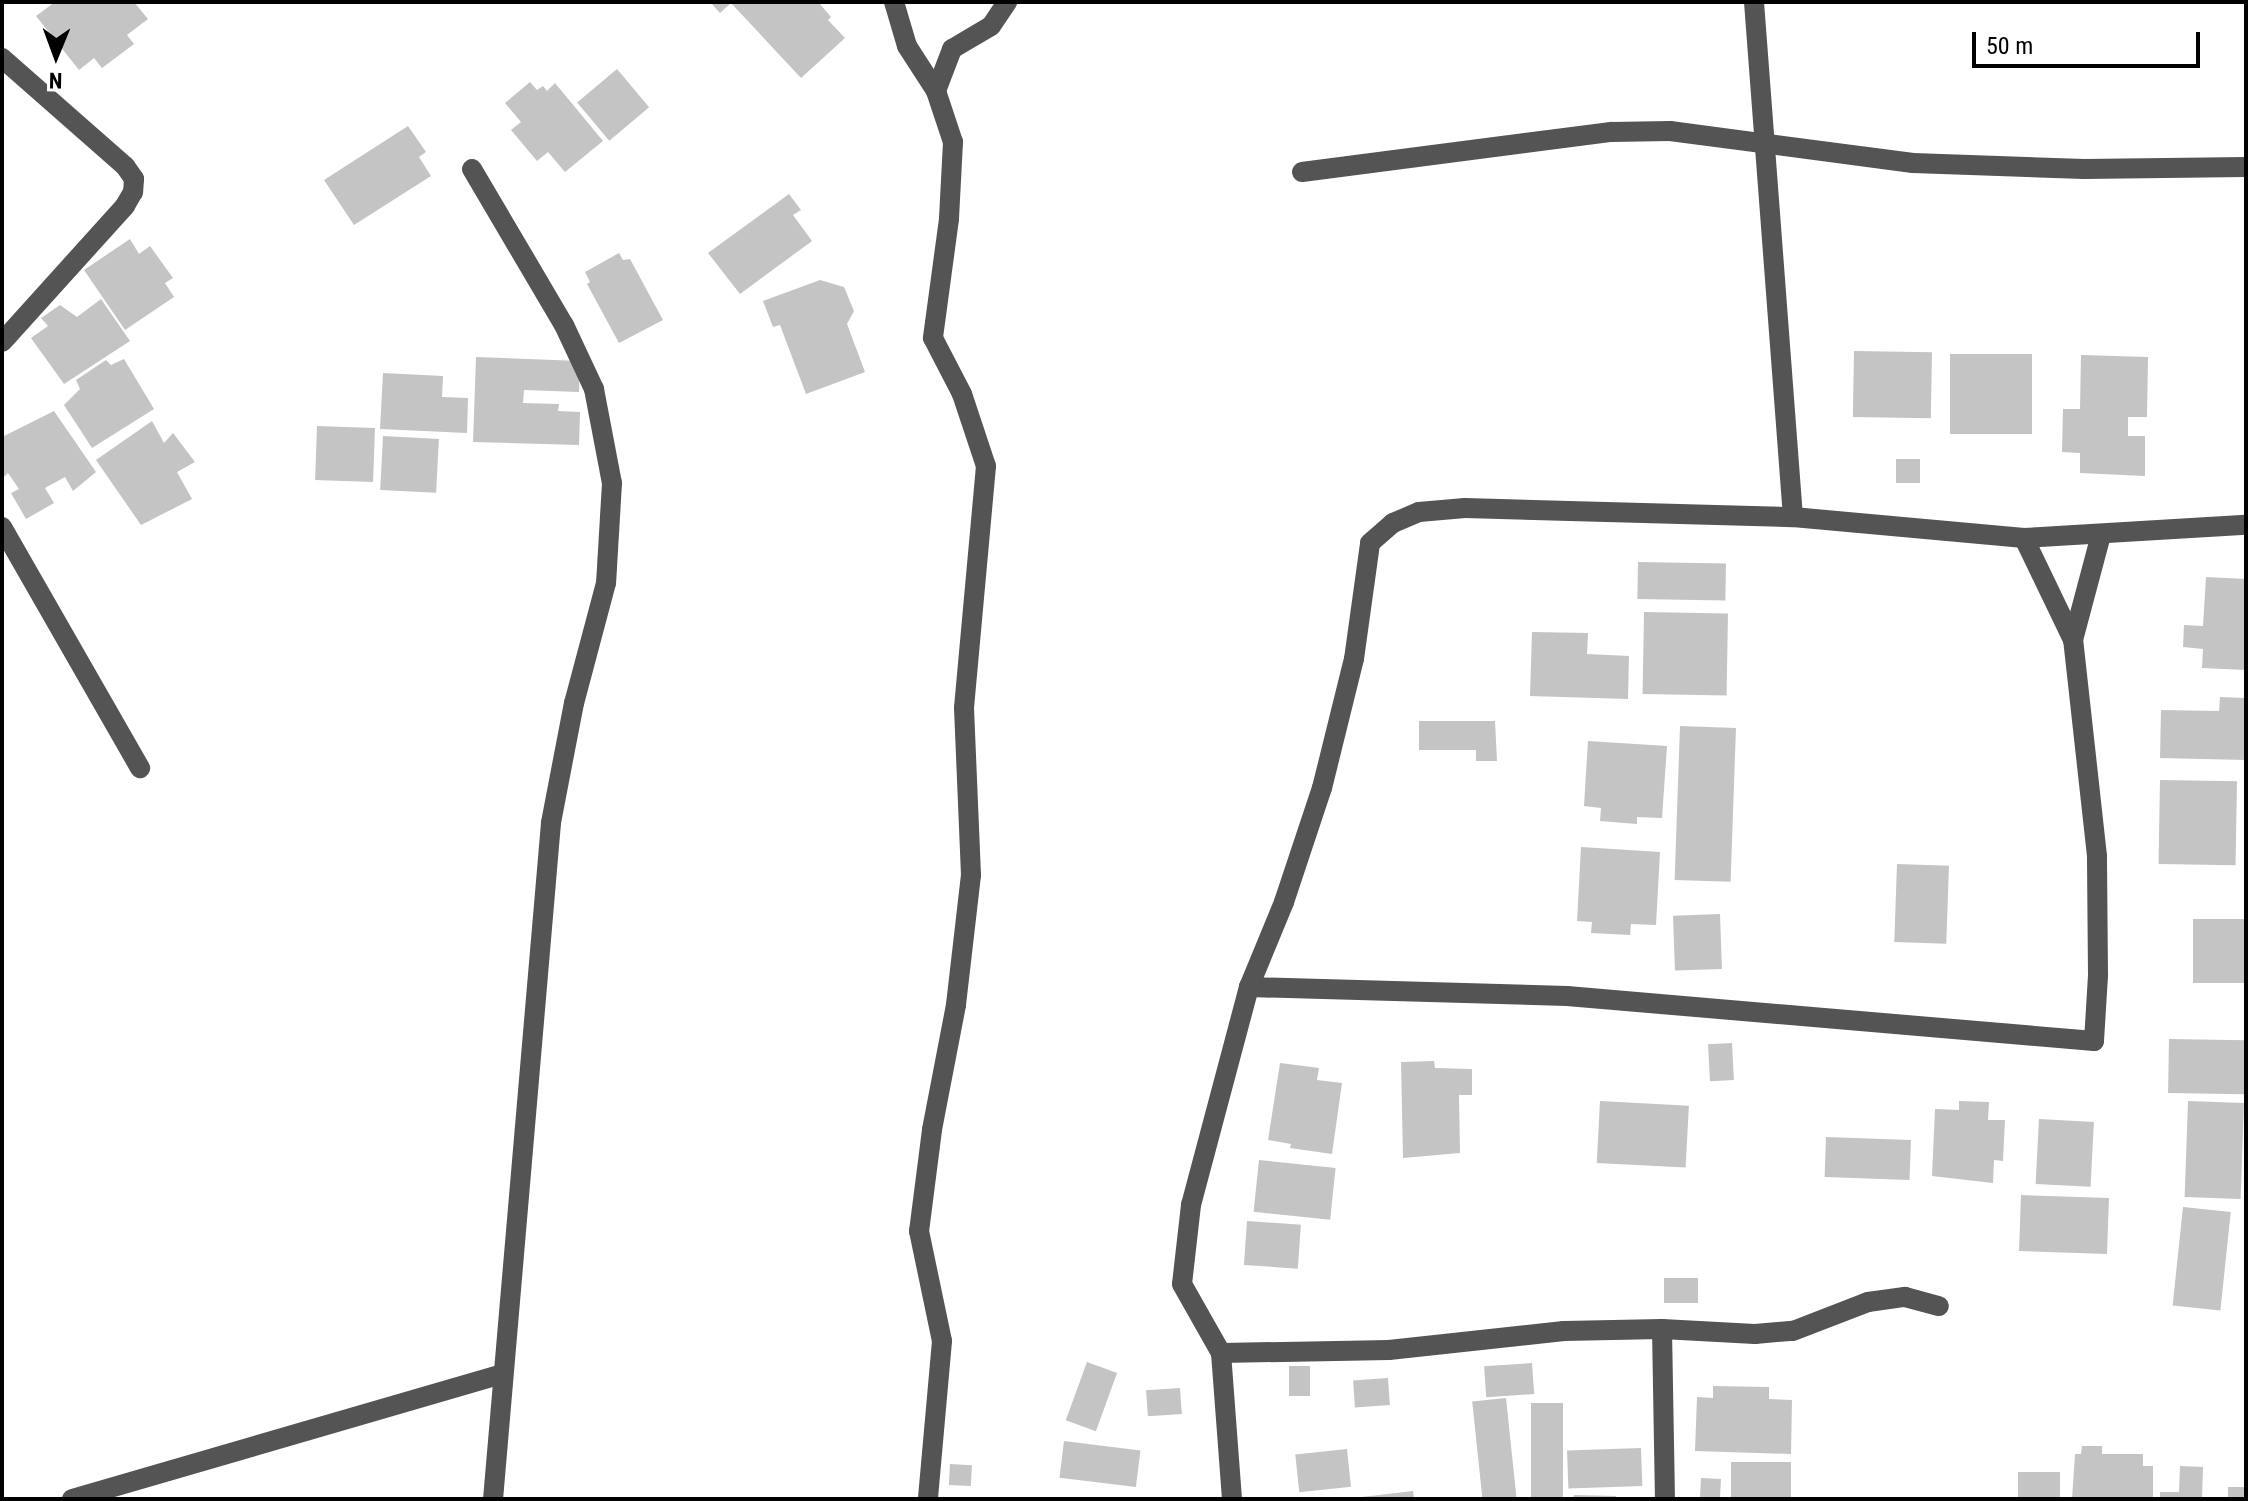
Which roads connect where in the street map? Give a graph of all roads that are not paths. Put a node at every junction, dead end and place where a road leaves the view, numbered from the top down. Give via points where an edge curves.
1 (894, 2) edge
2 (1007, 2) edge
3 (1754, 2) edge
4 (2, 58) edge
5 (936, 91) junction
6 (1765, 143) junction
7 (2246, 167) edge
8 (472, 169) dead end
9 (1302, 172) dead end
10 (2, 342) edge
11 (1793, 517) junction
12 (2246, 525) edge
13 (2, 527) edge
14 (2101, 535) junction
15 (2024, 538) junction
16 (2073, 640) junction
17 (140, 768) dead end
18 (1249, 987) junction
19 (1939, 1306) dead end
20 (1662, 1329) junction
21 (1221, 1353) junction
22 (502, 1374) junction
23 (72, 1499) edge
24 (493, 1499) edge
25 (928, 1499) edge
26 (1232, 1499) edge
27 (1665, 1499) edge

1 - 5 street via 907,46
2 - 5 street via 991,26 952,49
3 - 6 street
4 - 10 street via 134,179 125,206
5 - 25 street via 953,142 933,338 962,394 986,466 964,708 971,875 919,1231 942,1341
6 - 7 street via 1913,163
6 - 9 street via 1670,131 1611,132
6 - 11 street
8 - 22 street via 564,325 594,389 612,483 606,583 574,703 551,823
11 - 15 street
11 - 18 street via 1465,508 1419,512 1393,523 1370,543 1354,659 1322,788
12 - 14 street
13 - 17 street
14 - 15 street
14 - 16 street
15 - 16 street
16 - 18 street via 2097,856 2094,1041 1567,996
18 - 21 street via 1191,1205 1182,1284
19 - 20 street via 1905,1297 1868,1302 1793,1331
20 - 21 street via 1564,1331 1389,1350
20 - 27 street
21 - 26 street
22 - 23 street
22 - 24 street

